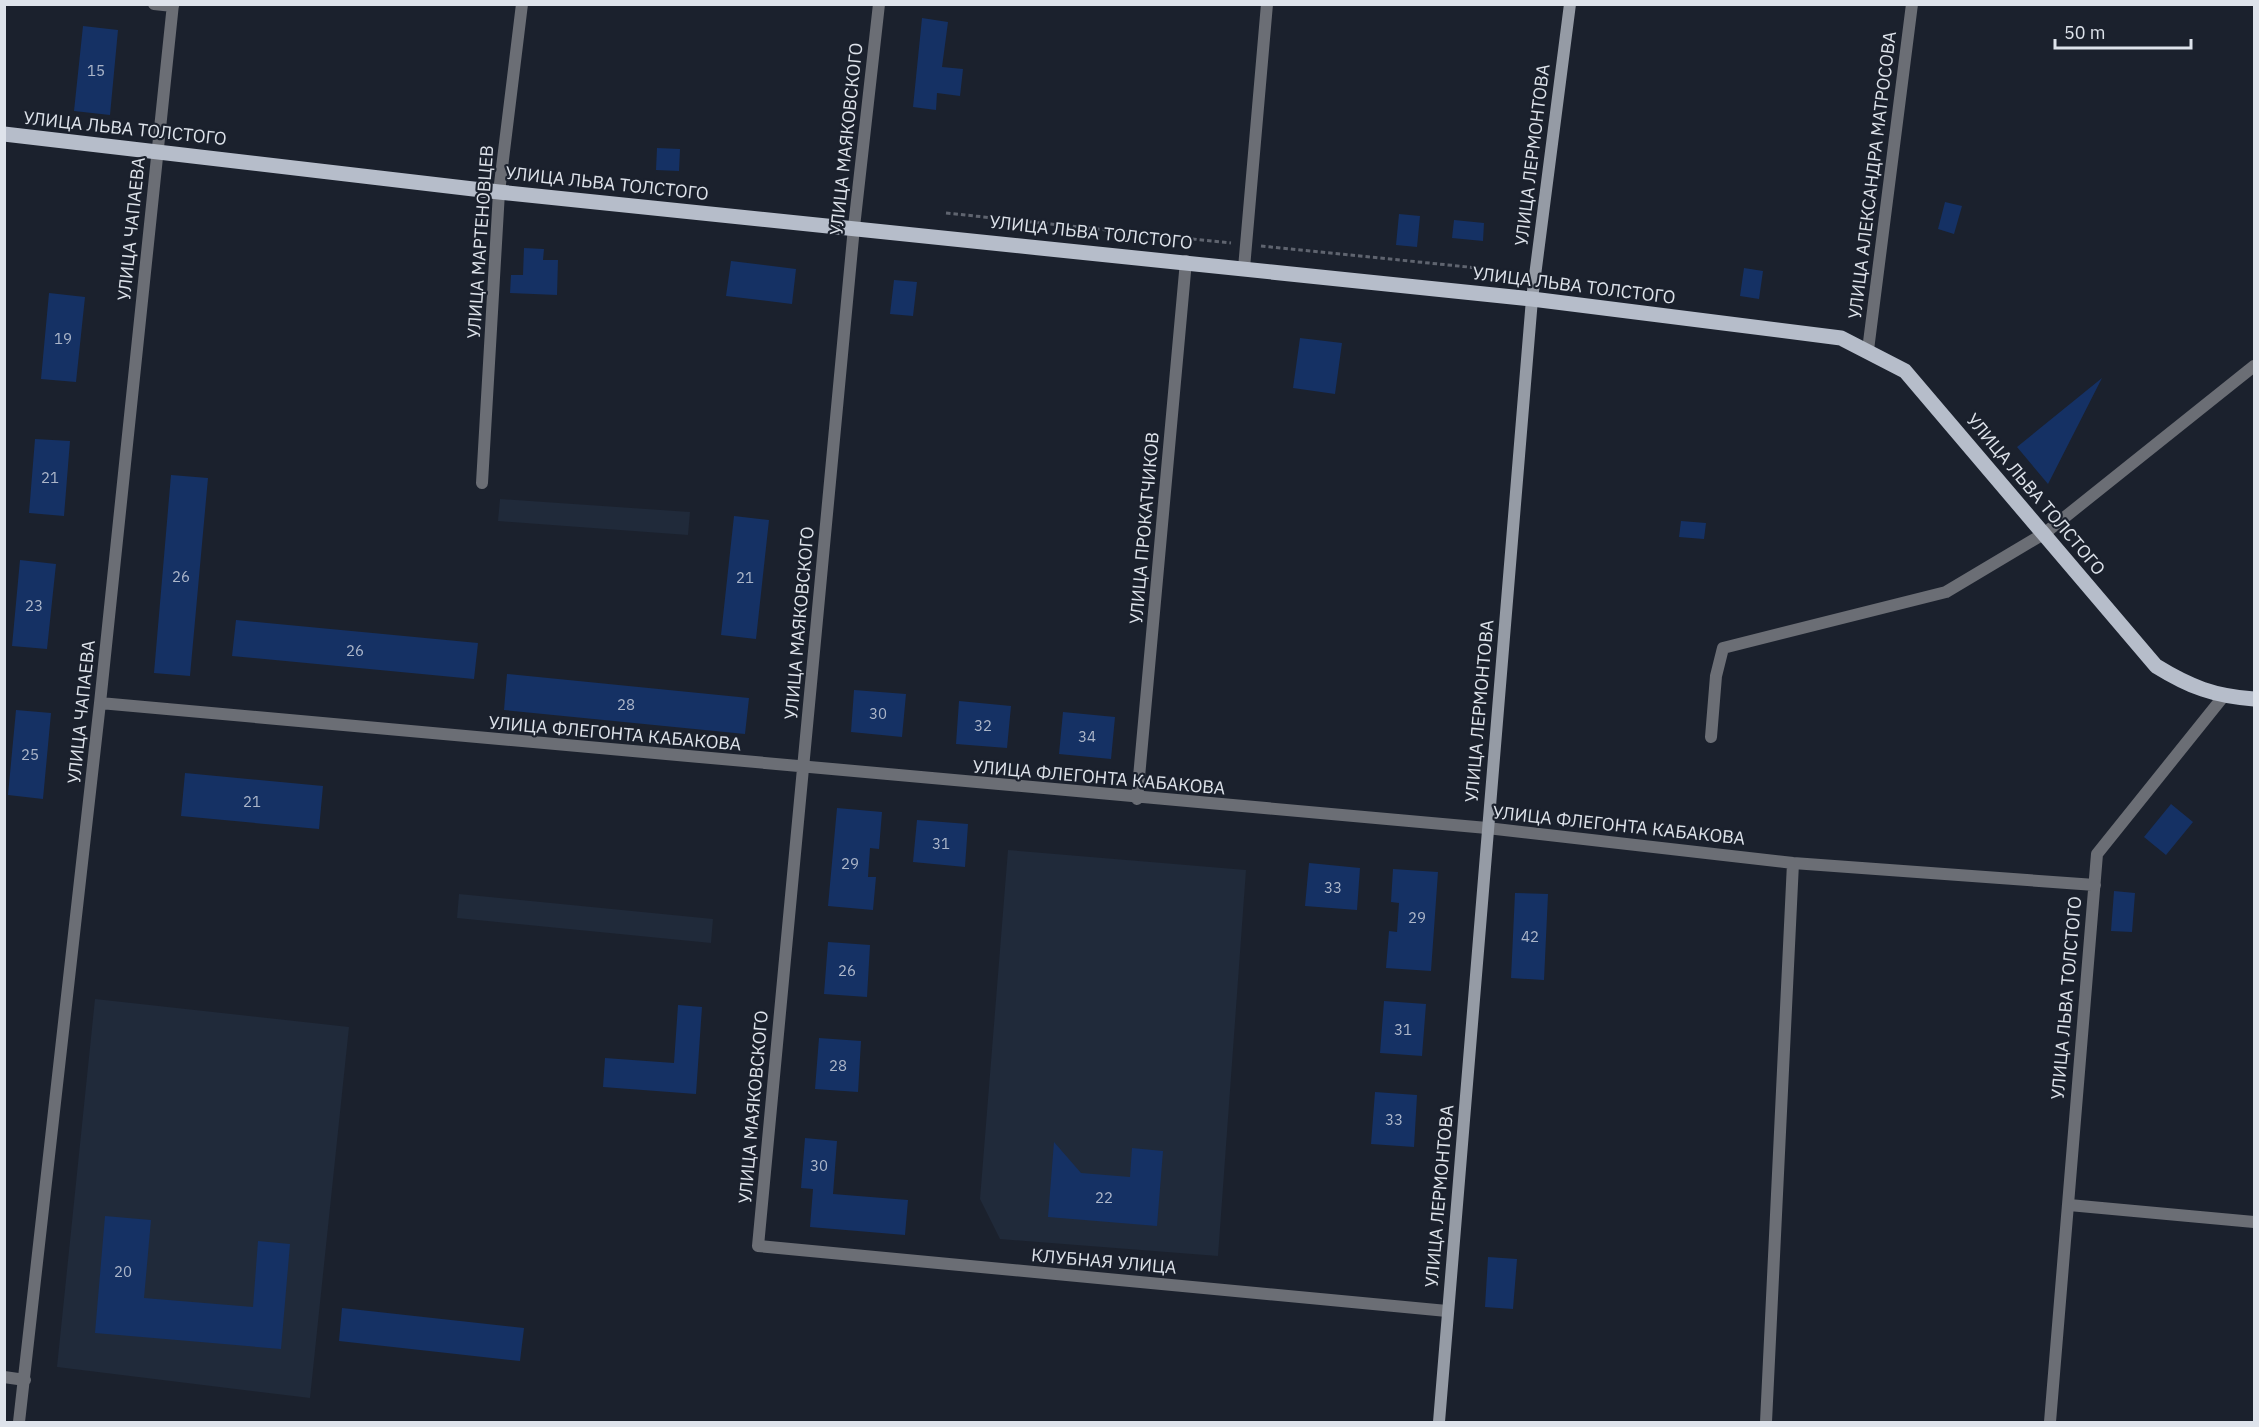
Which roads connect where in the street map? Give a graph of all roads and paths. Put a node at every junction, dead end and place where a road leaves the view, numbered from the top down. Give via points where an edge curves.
1 (154, 4) edge
2 (522, 4) edge
3 (879, 4) edge
4 (1267, 4) edge
5 (1570, 4) edge
6 (1912, 4) edge
7 (173, 5) edge
8 (4, 134) edge
9 (158, 150) junction
10 (499, 192) junction
11 (946, 213) dead end
12 (854, 227) junction
13 (1246, 244) junction
14 (1186, 261) junction
15 (1244, 268) junction
16 (1478, 268) dead end
17 (1532, 299) junction
18 (1868, 350) junction
19 (2254, 366) edge
20 (482, 483) dead end
21 (2045, 533) junction
22 (2223, 697) junction
23 (2254, 699) edge
24 (100, 704) junction
25 (1711, 737) dead end
26 (803, 769) junction
27 (1137, 799) junction
28 (1487, 828) junction
29 (1793, 863) junction
30 (2095, 885) junction
31 (2069, 1205) junction
32 (2254, 1222) edge
33 (758, 1246) joint
34 (1447, 1311) junction
35 (4, 1377) edge
36 (25, 1380) junction
37 (19, 1422) edge
38 (1439, 1422) edge
39 (1766, 1422) edge
40 (2050, 1422) edge

1 - 7 street
2 - 10 street, УЛИЦА МАРТЕНОВЦЕВ
3 - 12 street, УЛИЦА МАЯКОВСКОГО
4 - 13 street
5 - 17 street, УЛИЦА ЛЕРМОНТОВА
6 - 18 street, УЛИЦА АЛЕКСАНДРА МАТРОСОВА
7 - 9 street, УЛИЦА ЧАПАЕВА
8 - 9 main road, УЛИЦА ЛЬВА ТОЛСТОГО
9 - 10 main road, УЛИЦА ЛЬВА ТОЛСТОГО
9 - 24 street, УЛИЦА ЧАПАЕВА
10 - 12 main road, УЛИЦА ЛЬВА ТОЛСТОГО
10 - 20 street, УЛИЦА МАРТЕНОВЦЕВ
11 - 13 path
12 - 14 main road, УЛИЦА ЛЬВА ТОЛСТОГО
12 - 26 street, УЛИЦА МАЯКОВСКОГО
13 - 15 street
13 - 16 path
14 - 15 main road, УЛИЦА ЛЬВА ТОЛСТОГО
14 - 27 street, УЛИЦА ПРОКАТЧИКОВ
15 - 17 main road, УЛИЦА ЛЬВА ТОЛСТОГО
17 - 18 main road, УЛИЦА ЛЬВА ТОЛСТОГО via 1841,338
17 - 28 street, УЛИЦА ЛЕРМОНТОВА
18 - 21 main road, УЛИЦА ЛЬВА ТОЛСТОГО via 1905,371
19 - 21 street
21 - 22 main road, УЛИЦА ЛЬВА ТОЛСТОГО via 2156,666 2187,685
21 - 25 street via 1946,592 1724,648 1716,676
22 - 23 main road
22 - 30 street, УЛИЦА ЛЬВА ТОЛСТОГО via 2097,854
24 - 26 street, УЛИЦА ФЛЕГОНТА КАБАКОВА
24 - 36 street, УЛИЦА ЧАПАЕВА
26 - 27 street, УЛИЦА ФЛЕГОНТА КАБАКОВА
26 - 33 street, УЛИЦА МАЯКОВСКОГО
27 - 28 street, УЛИЦА ФЛЕГОНТА КАБАКОВА
28 - 29 street, УЛИЦА ФЛЕГОНТА КАБАКОВА
28 - 34 street, УЛИЦА ЛЕРМОНТОВА
29 - 30 street, УЛИЦА ФЛЕГОНТА КАБАКОВА
29 - 39 street
30 - 31 street, УЛИЦА ЛЬВА ТОЛСТОГО
31 - 32 street
31 - 40 street, УЛИЦА ЛЬВА ТОЛСТОГО
33 - 34 street, КЛУБНАЯ УЛИЦА
34 - 38 street, УЛИЦА ЛЕРМОНТОВА
35 - 36 street
36 - 37 street, УЛИЦА ЧАПАЕВА

